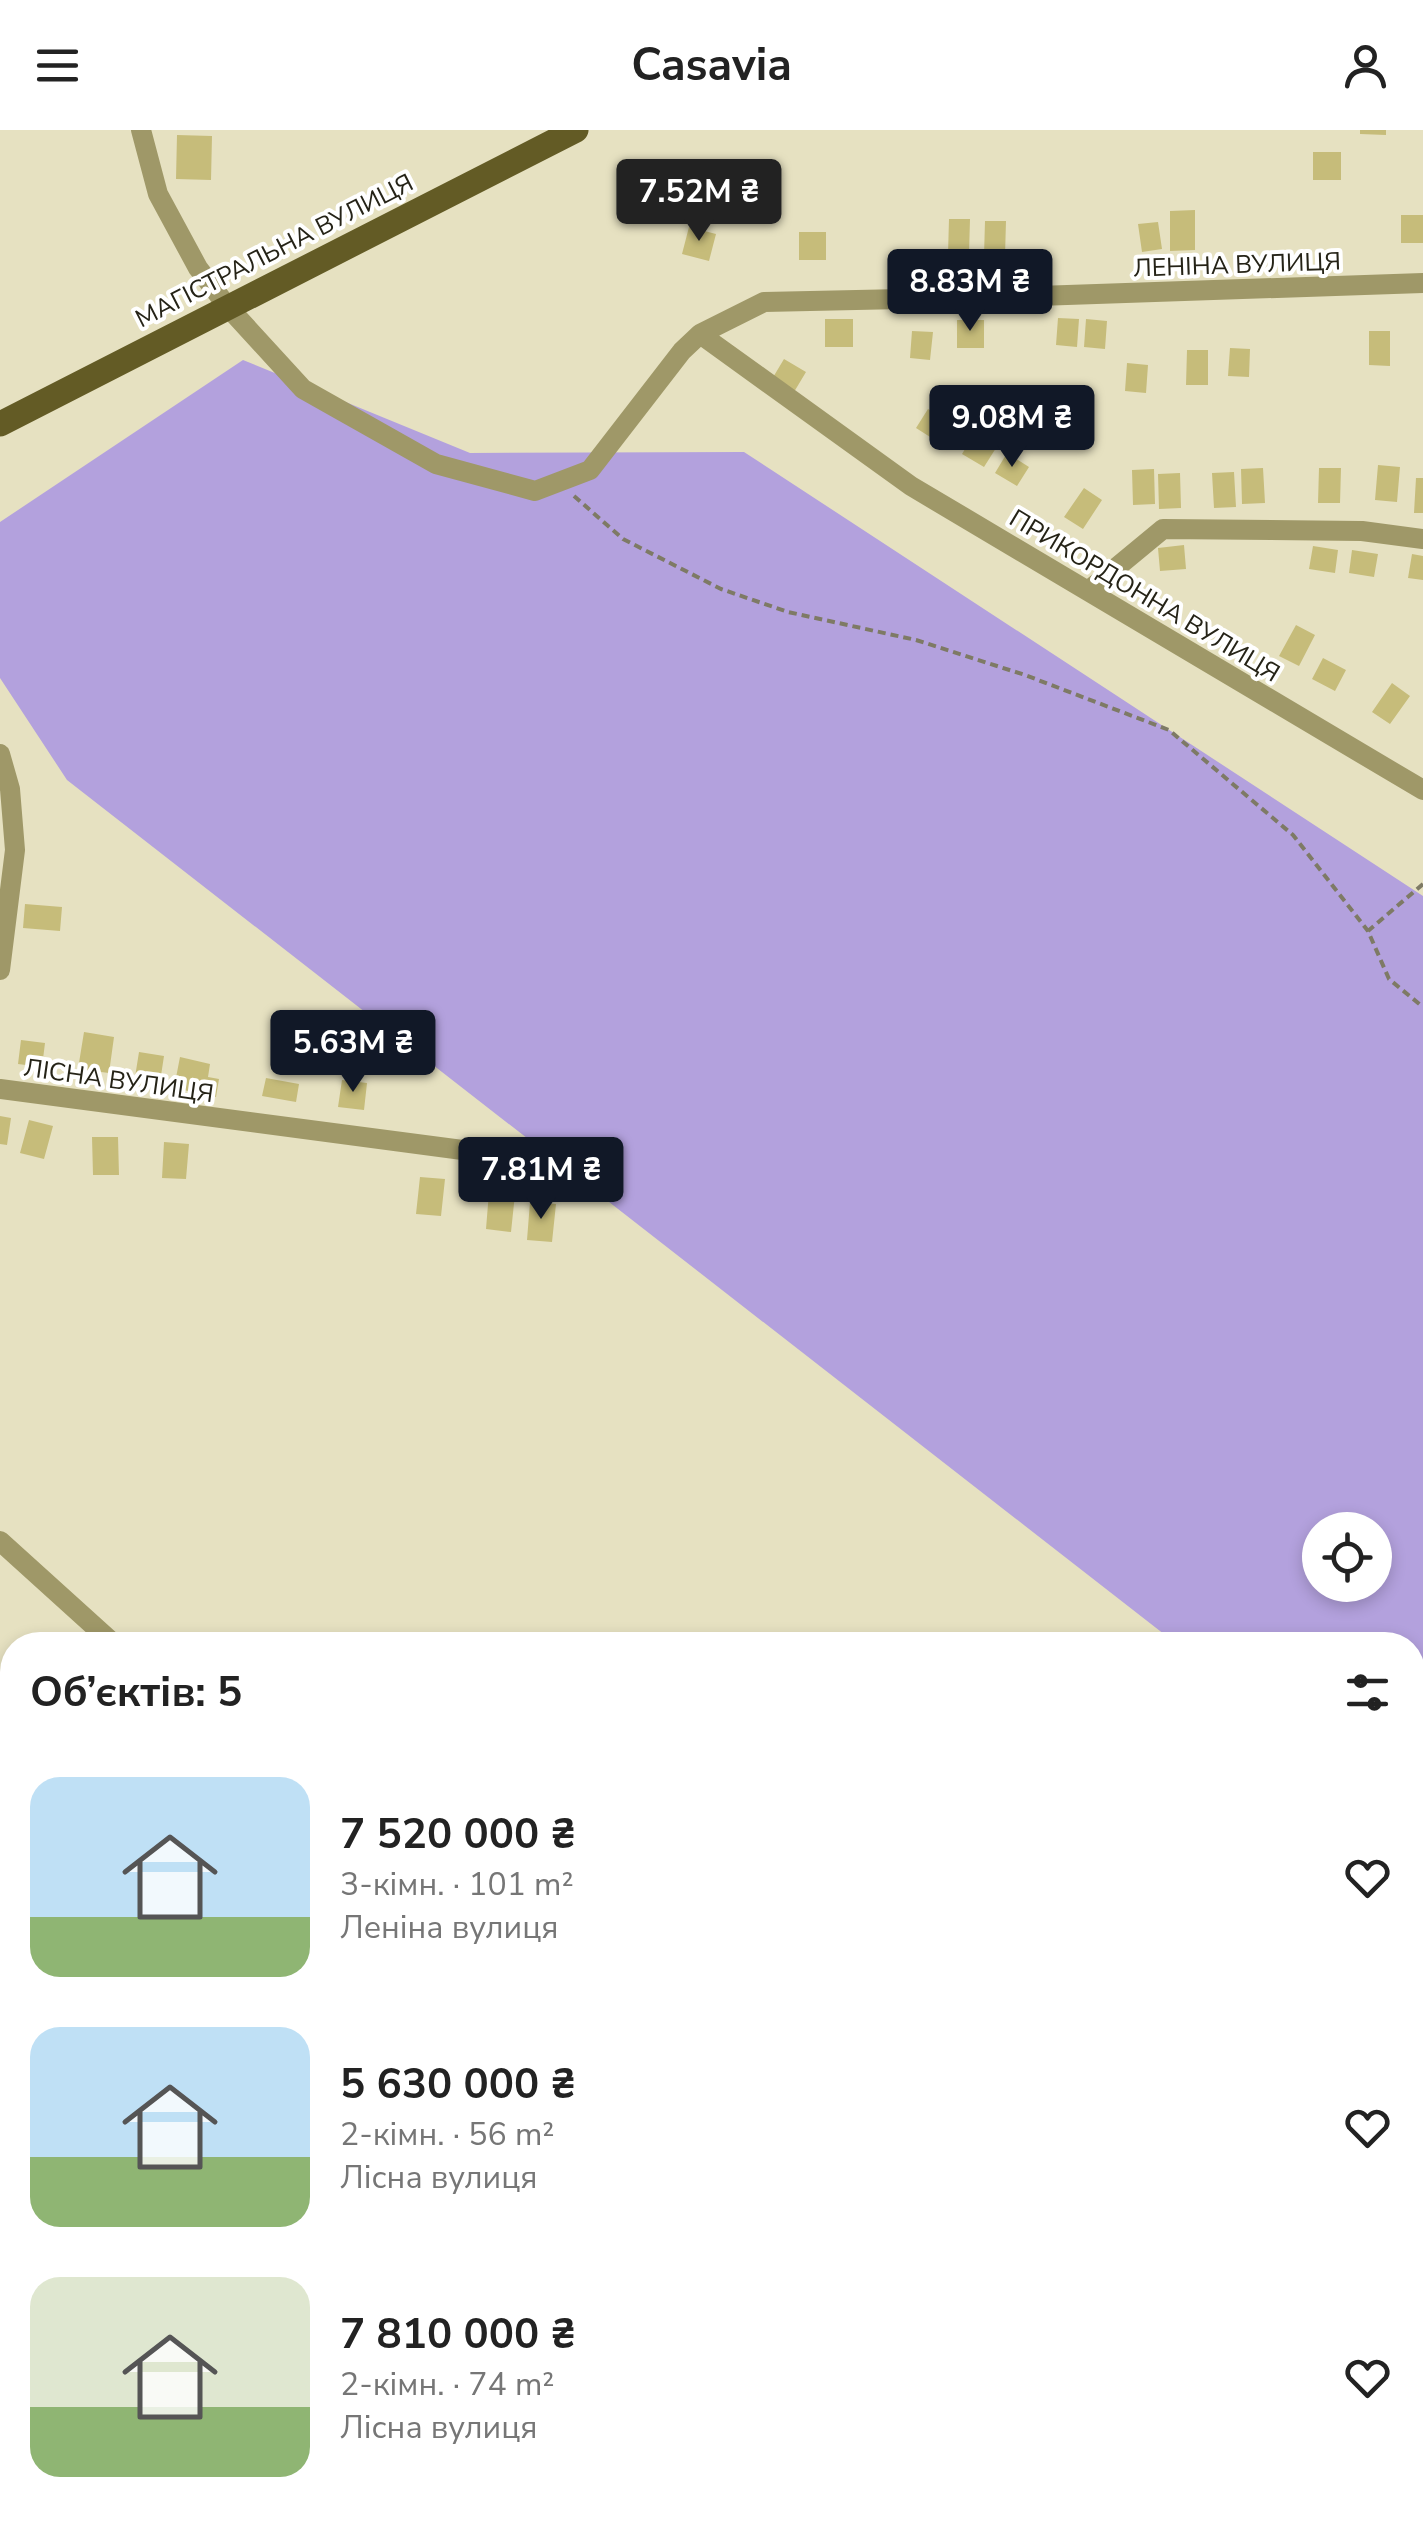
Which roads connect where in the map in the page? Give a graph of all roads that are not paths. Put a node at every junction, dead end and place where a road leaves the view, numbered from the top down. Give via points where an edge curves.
1 (141, 130) edge
2 (576, 130) edge
3 (1423, 283) edge
4 (227, 306) junction
5 (700, 334) junction
6 (0, 424) edge
7 (1423, 539) edge
8 (1088, 591) junction
9 (0, 754) edge
10 (1423, 790) edge
11 (0, 970) edge
12 (0, 1089) edge
13 (470, 1151) dead end
14 (0, 1541) edge
15 (102, 1632) edge

1 - 4 street via 158,194
2 - 4 main road, МАГІСТРАЛЬНА ВУЛИЦЯ
3 - 5 street, ЛЕНІНА ВУЛИЦЯ via 764,302
4 - 5 street via 303,389 436,464 536,491 590,470
4 - 6 main road, МАГІСТРАЛЬНА ВУЛИЦЯ
5 - 8 street, ПРИКОРДОННА ВУЛИЦЯ via 911,486
7 - 8 street via 1362,531 1163,529
8 - 10 street, ПРИКОРДОННА ВУЛИЦЯ
9 - 11 street via 15,850
12 - 13 street, ЛІСНА ВУЛИЦЯ
14 - 15 street

